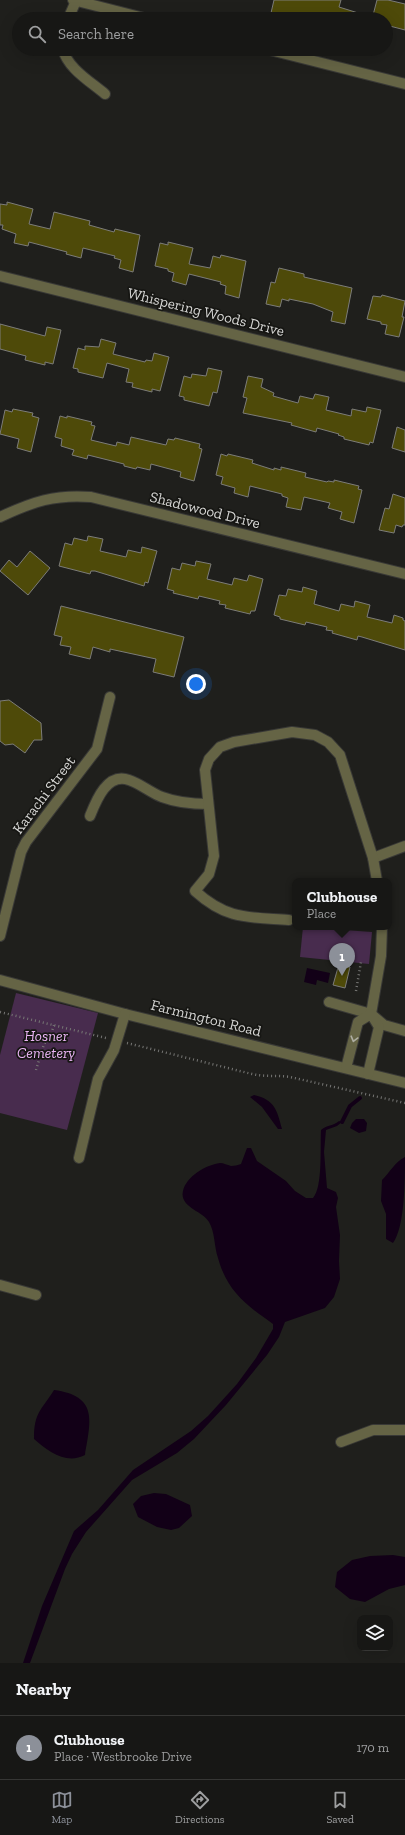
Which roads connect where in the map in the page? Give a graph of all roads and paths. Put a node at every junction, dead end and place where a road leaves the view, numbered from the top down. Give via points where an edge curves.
1 (75, 0) edge
2 (71, 12) edge
3 (121, 12) edge
4 (65, 56) edge
5 (294, 56) edge
6 (405, 84) edge
7 (105, 94) dead end
8 (0, 276) edge
9 (405, 377) edge
10 (0, 517) edge
11 (405, 574) edge
12 (110, 697) dead end
13 (208, 804) junction
14 (90, 816) dead end
15 (405, 846) edge
16 (373, 858) junction
17 (376, 878) edge
18 (289, 920) dead end
19 (382, 930) edge
20 (0, 936) edge
21 (361, 962) dead end
22 (0, 980) edge
23 (356, 991) dead end
24 (329, 1002) dead end
25 (0, 1012) edge
26 (125, 1014) junction
27 (371, 1014) junction
28 (54, 1025) junction
29 (405, 1031) edge
30 (118, 1041) junction
31 (346, 1068) junction
32 (36, 1070) dead end
33 (368, 1074) junction
34 (405, 1083) edge
35 (405, 1103) edge
36 (79, 1158) dead end
37 (0, 1285) edge
38 (36, 1295) dead end
39 (405, 1430) edge
40 (341, 1442) dead end

1 - 2 street
1 - 3 street
4 - 7 street
5 - 6 street
8 - 9 street, Whispering Woods Drive
10 - 11 street, Shadowood Drive via 40,500 91,497
12 - 20 street, Karachi Street via 97,749 21,852
13 - 14 street via 177,802 160,797 128,779 118,780 101,791
13 - 16 street via 205,770 220,747 234,742 292,732 315,734 328,742 340,756
13 - 18 street via 214,856 209,874 195,891 207,902 225,912 243,917
15 - 16 street
16 - 17 street
19 - 27 street via 381,956
21 - 23 path
22 - 26 street, Farmington Road
24 - 27 street
25 - 28 path
26 - 30 street
26 - 31 street, Farmington Road
27 - 29 street via 384,1026
27 -> 31 street via 358,1022
27 - 33 street via 379,1027
28 - 30 path
28 - 32 path via 50,1037 44,1044
30 - 35 path via 265,1077 290,1076
30 - 36 street via 98,1079
31 - 33 street, Farmington Road
33 - 34 street, Farmington Road
37 - 38 street
39 - 40 street via 373,1430

